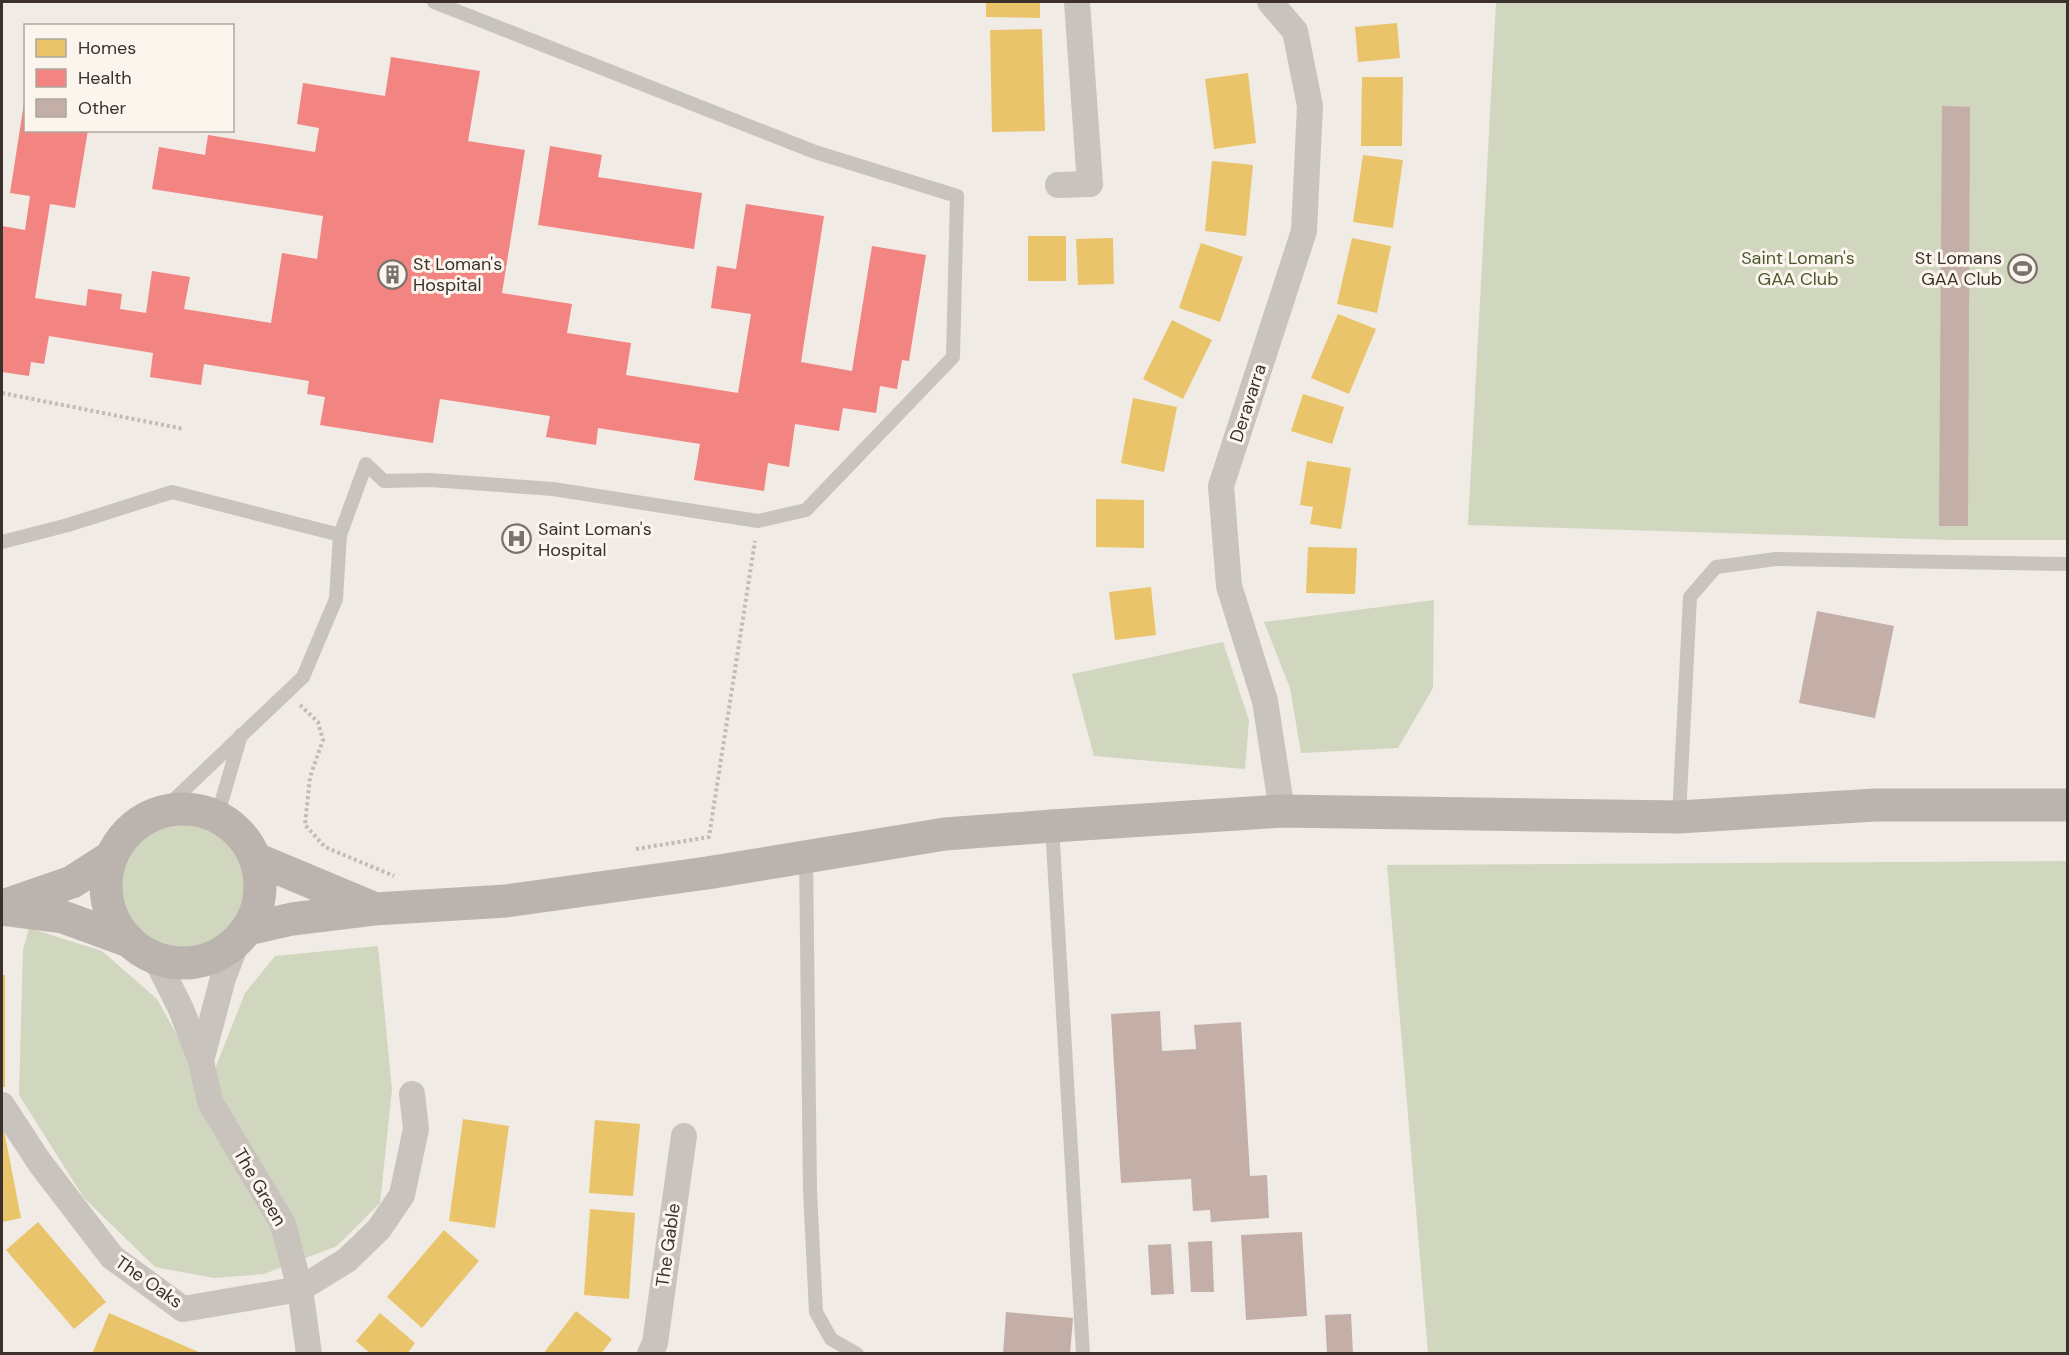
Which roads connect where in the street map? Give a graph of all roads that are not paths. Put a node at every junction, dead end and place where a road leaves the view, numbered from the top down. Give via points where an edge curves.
1 (434, 2) edge
2 (1077, 2) edge
3 (1270, 2) edge
4 (1058, 185) dead end
5 (340, 535) junction
6 (2, 542) edge
7 (2067, 564) edge
8 (242, 733) junction
9 (2067, 805) edge
10 (1282, 811) junction
11 (161, 812) junction
12 (217, 817) junction
13 (1679, 817) junction
14 (1052, 826) junction
15 (806, 856) junction
16 (111, 857) junction
17 (256, 859) junction
18 (2, 908) edge
19 (374, 909) junction
20 (242, 936) junction
21 (126, 940) junction
22 (156, 959) junction
23 (201, 1061) junction
24 (412, 1094) dead end
25 (2, 1105) edge
26 (684, 1136) dead end
27 (300, 1289) junction
28 (309, 1353) edge
29 (650, 1353) edge
30 (857, 1353) edge
31 (1083, 1353) edge

1 - 5 lane via 815,152 957,196 953,357 806,510 758,521 554,489 430,480 384,481 366,464
2 - 4 street via 1090,184
3 - 10 street, Deravarra via 1295,31 1310,106 1304,231 1221,486 1229,586 1265,701
5 - 6 lane via 172,492
5 - 8 lane via 336,599 303,677
7 - 13 lane via 1776,559 1716,567 1690,597
8 - 11 lane
8 - 12 lane
9 - 13 street via 1875,805
10 - 13 street
10 - 14 street
11 - 12 street via 199,810
11 - 16 street via 131,829
12 - 17 street via 245,839
14 - 15 street via 945,834
14 - 31 lane
15 - 19 street via 506,901
15 - 30 lane via 810,1191 816,1312 831,1339
16 - 18 street via 72,882
16 - 21 street via 105,892 108,909
17 - 19 street
17 - 20 street via 260,892 256,911
18 - 21 street via 63,917
19 - 20 street via 292,919
20 - 22 street via 219,955 199,962 177,964
20 - 23 street, The Green via 223,978
21 - 22 street
22 - 23 street, The Green
23 - 27 street, The Green via 210,1102 283,1224
24 - 27 street via 416,1129 402,1195 379,1229 347,1260
25 - 27 street, The Oaks via 40,1163 112,1257 183,1309
26 - 29 street, The Gable via 655,1343
27 - 28 street, The Green

